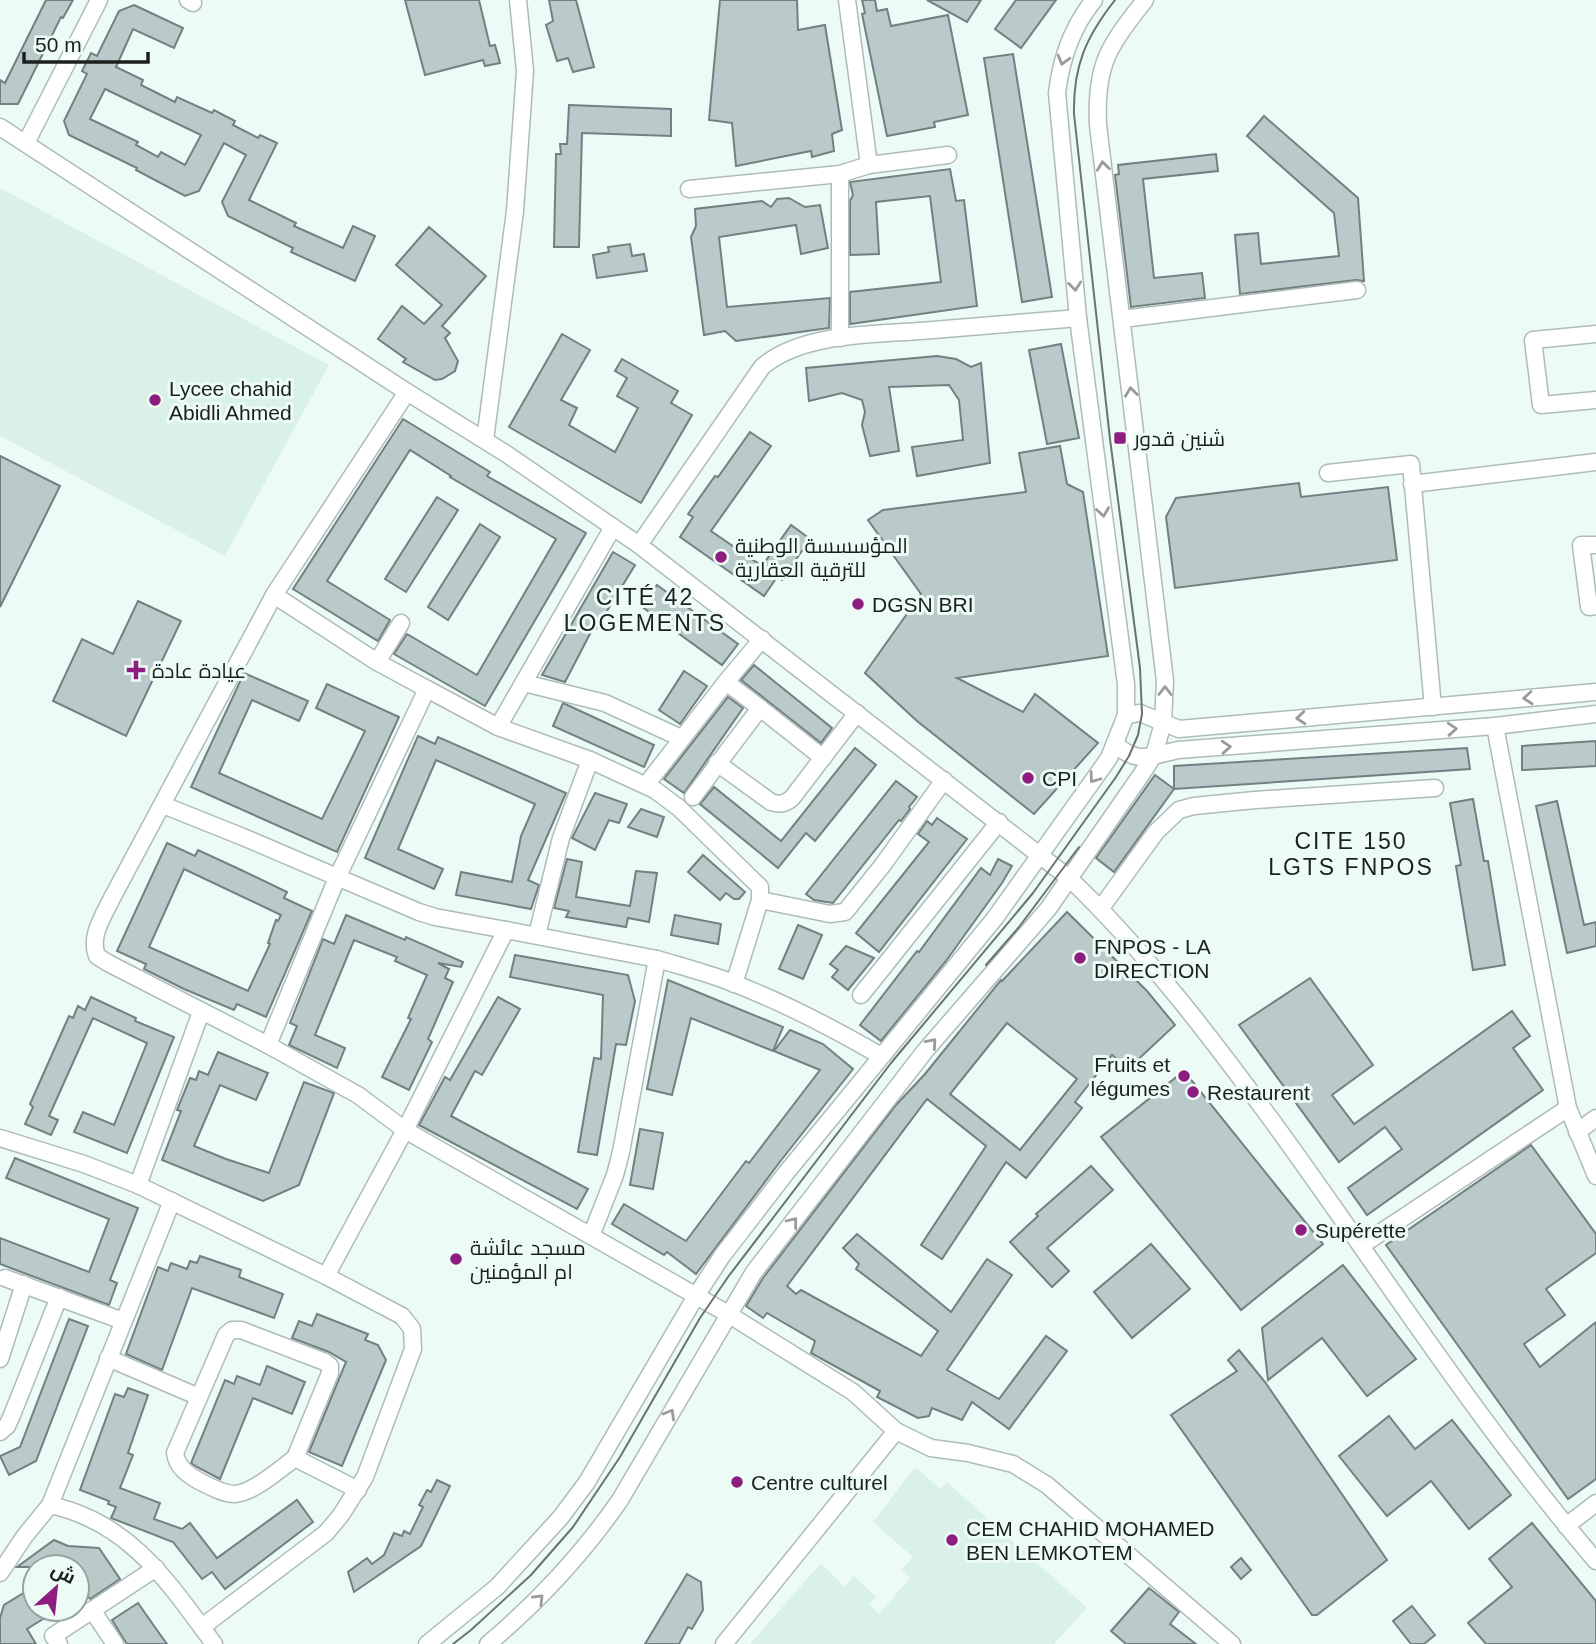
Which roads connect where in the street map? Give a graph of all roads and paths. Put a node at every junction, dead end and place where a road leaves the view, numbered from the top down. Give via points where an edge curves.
1 (99, 0) edge
2 (518, 0) edge
3 (847, 0) edge
4 (1094, 0) edge
5 (1144, 0) edge
6 (0, 127) edge
7 (26, 143) junction
8 (948, 155) dead end
9 (869, 165) junction
10 (840, 174) junction
11 (690, 189) dead end
12 (1357, 290) dead end
13 (1078, 318) junction
14 (1122, 319) junction
15 (1596, 334) edge
16 (840, 338) junction
17 (407, 392) junction
18 (1596, 400) edge
19 (485, 440) junction
20 (1596, 462) edge
21 (1328, 473) dead end
22 (1412, 484) junction
23 (613, 527) junction
24 (639, 545) junction
25 (1596, 545) edge
26 (274, 594) junction
27 (1596, 606) edge
28 (401, 623) dead end
29 (762, 639) junction
30 (377, 662) junction
31 (726, 682) junction
32 (524, 683) junction
33 (427, 689) junction
34 (1596, 692) edge
35 (1433, 707) junction
36 (760, 709) junction
37 (857, 713) junction
38 (1596, 714) edge
39 (1126, 715) junction
40 (1163, 723) junction
41 (1495, 726) junction
42 (498, 727) junction
43 (681, 738) junction
44 (1115, 743) junction
45 (1154, 755) junction
46 (823, 758) junction
47 (590, 761) junction
48 (717, 763) junction
49 (944, 780) junction
50 (646, 785) junction
51 (1435, 788) dead end
52 (693, 797) dead end
53 (163, 805) junction
54 (999, 822) junction
55 (1038, 855) junction
56 (337, 878) junction
57 (1069, 878) junction
58 (760, 900) junction
59 (1101, 908) junction
60 (506, 930) junction
61 (537, 935) junction
62 (657, 959) junction
63 (734, 984) junction
64 (861, 995) dead end
65 (201, 1012) junction
66 (268, 1045) junction
67 (881, 1056) junction
68 (1568, 1108) junction
69 (1596, 1118) edge
70 (405, 1130) junction
71 (1577, 1132) junction
72 (0, 1138) edge
73 (1596, 1177) edge
74 (138, 1185) junction
75 (172, 1201) junction
76 (591, 1236) junction
77 (1362, 1245) junction
78 (326, 1276) junction
79 (5, 1278) dead end
80 (24, 1284) junction
81 (696, 1296) junction
82 (59, 1297) junction
83 (728, 1314) junction
84 (123, 1321) junction
85 (0, 1359) edge
86 (108, 1359) junction
87 (199, 1396) junction
88 (896, 1431) junction
89 (0, 1432) edge
90 (295, 1458) junction
91 (358, 1490) junction
92 (1596, 1503) edge
93 (50, 1505) junction
94 (1566, 1526) junction
95 (1596, 1562) edge
96 (156, 1568) junction
97 (0, 1573) edge
98 (92, 1610) junction
99 (202, 1627) junction
100 (1226, 1642) edge
101 (59, 1644) edge
102 (115, 1644) edge
103 (214, 1644) edge
104 (427, 1644) edge
105 (488, 1644) edge
106 (724, 1644) edge

1 - 7 street
2 - 19 street via 525,71 519,164
3 - 9 street
4 -> 13 street via 1066,48 1057,93
14 -> 5 street via 1097,99 1108,51
6 - 7 street
7 - 17 street
8 - 9 street
9 - 10 street
10 - 11 street
10 - 16 street
12 - 14 street
13 - 16 street
13 -> 39 street via 1126,684
40 -> 14 street via 1165,681
15 - 18 street via 1533,340 1541,405
16 - 24 street via 789,349 762,367
17 - 19 street
17 - 26 street
19 - 23 street
20 - 22 street
21 - 22 street via 1411,464
22 - 35 street
23 - 24 street
23 - 32 street
24 - 29 street
25 - 27 street via 1581,545 1589,607
26 - 30 street
26 - 53 street
28 - 30 street
29 - 31 street
29 - 37 street
30 - 33 street
31 - 36 street
31 - 43 street
32 - 42 street
32 - 43 street via 605,703
33 - 42 street
33 - 56 street
34 -> 35 street
35 -> 40 street via 1179,729
36 - 46 street
36 - 48 street
37 - 46 street
37 - 49 street
38 - 41 street
39 - 40 street via 1140,713
39 - 44 street
40 - 45 street
45 -> 41 street
41 - 68 street
42 - 47 street
43 - 50 street
44 - 45 street via 1129,756
44 -> 55 street via 1109,758
45 - 57 street
46 - 48 street via 782,804 765,799
47 - 50 street
47 - 61 street via 561,838
48 - 52 street
49 - 54 street
49 - 58 street via 845,912 830,914
50 - 58 street via 679,808 758,885
51 - 59 street via 1179,810 1156,832
53 - 56 street
53 - 65 street via 107,909 97,931 95,951 108,963
54 - 55 street
54 - 64 street
55 - 57 street
55 - 67 street via 995,918
56 - 60 street via 435,917
56 - 66 street
57 - 59 street
83 -> 57 street via 754,1272 925,1051 1048,909
58 - 63 street
59 - 77 street via 1206,1030
60 - 61 street
60 - 70 street
61 - 62 street
62 - 63 street
62 - 76 street via 621,1152
63 - 67 street
65 - 66 street
65 - 74 street
66 - 70 street via 358,1095
67 - 81 street via 786,1172
68 - 71 street
68 - 77 street
69 - 71 street
70 - 76 street
70 - 78 street
71 - 73 street
72 - 74 street
74 - 75 street
75 - 78 street
75 - 84 street
76 - 81 street
77 - 94 street via 1485,1421
78 - 91 street via 402,1317 412,1329 413,1349
79 - 80 street
80 - 82 street
80 - 85 street
81 - 83 street
81 - 104 street via 587,1482 561,1517 497,1587
82 - 84 street
82 - 89 street via 12,1415
83 - 88 street via 853,1392
105 -> 83 street via 540,1598 620,1500
84 - 86 street
86 - 87 street
86 - 93 street
87 - 90 street via 175,1453 176,1462 195,1479 235,1494 250,1490
87 - 90 street via 232,1330 325,1362 330,1373
88 - 100 street via 931,1448 992,1458 1031,1474
88 - 106 street
90 - 91 street
91 - 99 street via 326,1533
92 - 94 street
93 - 96 street via 109,1528
93 - 97 street
94 - 95 street
96 - 98 street
96 - 99 street
98 - 101 street via 53,1636
98 - 102 street
99 - 103 street

